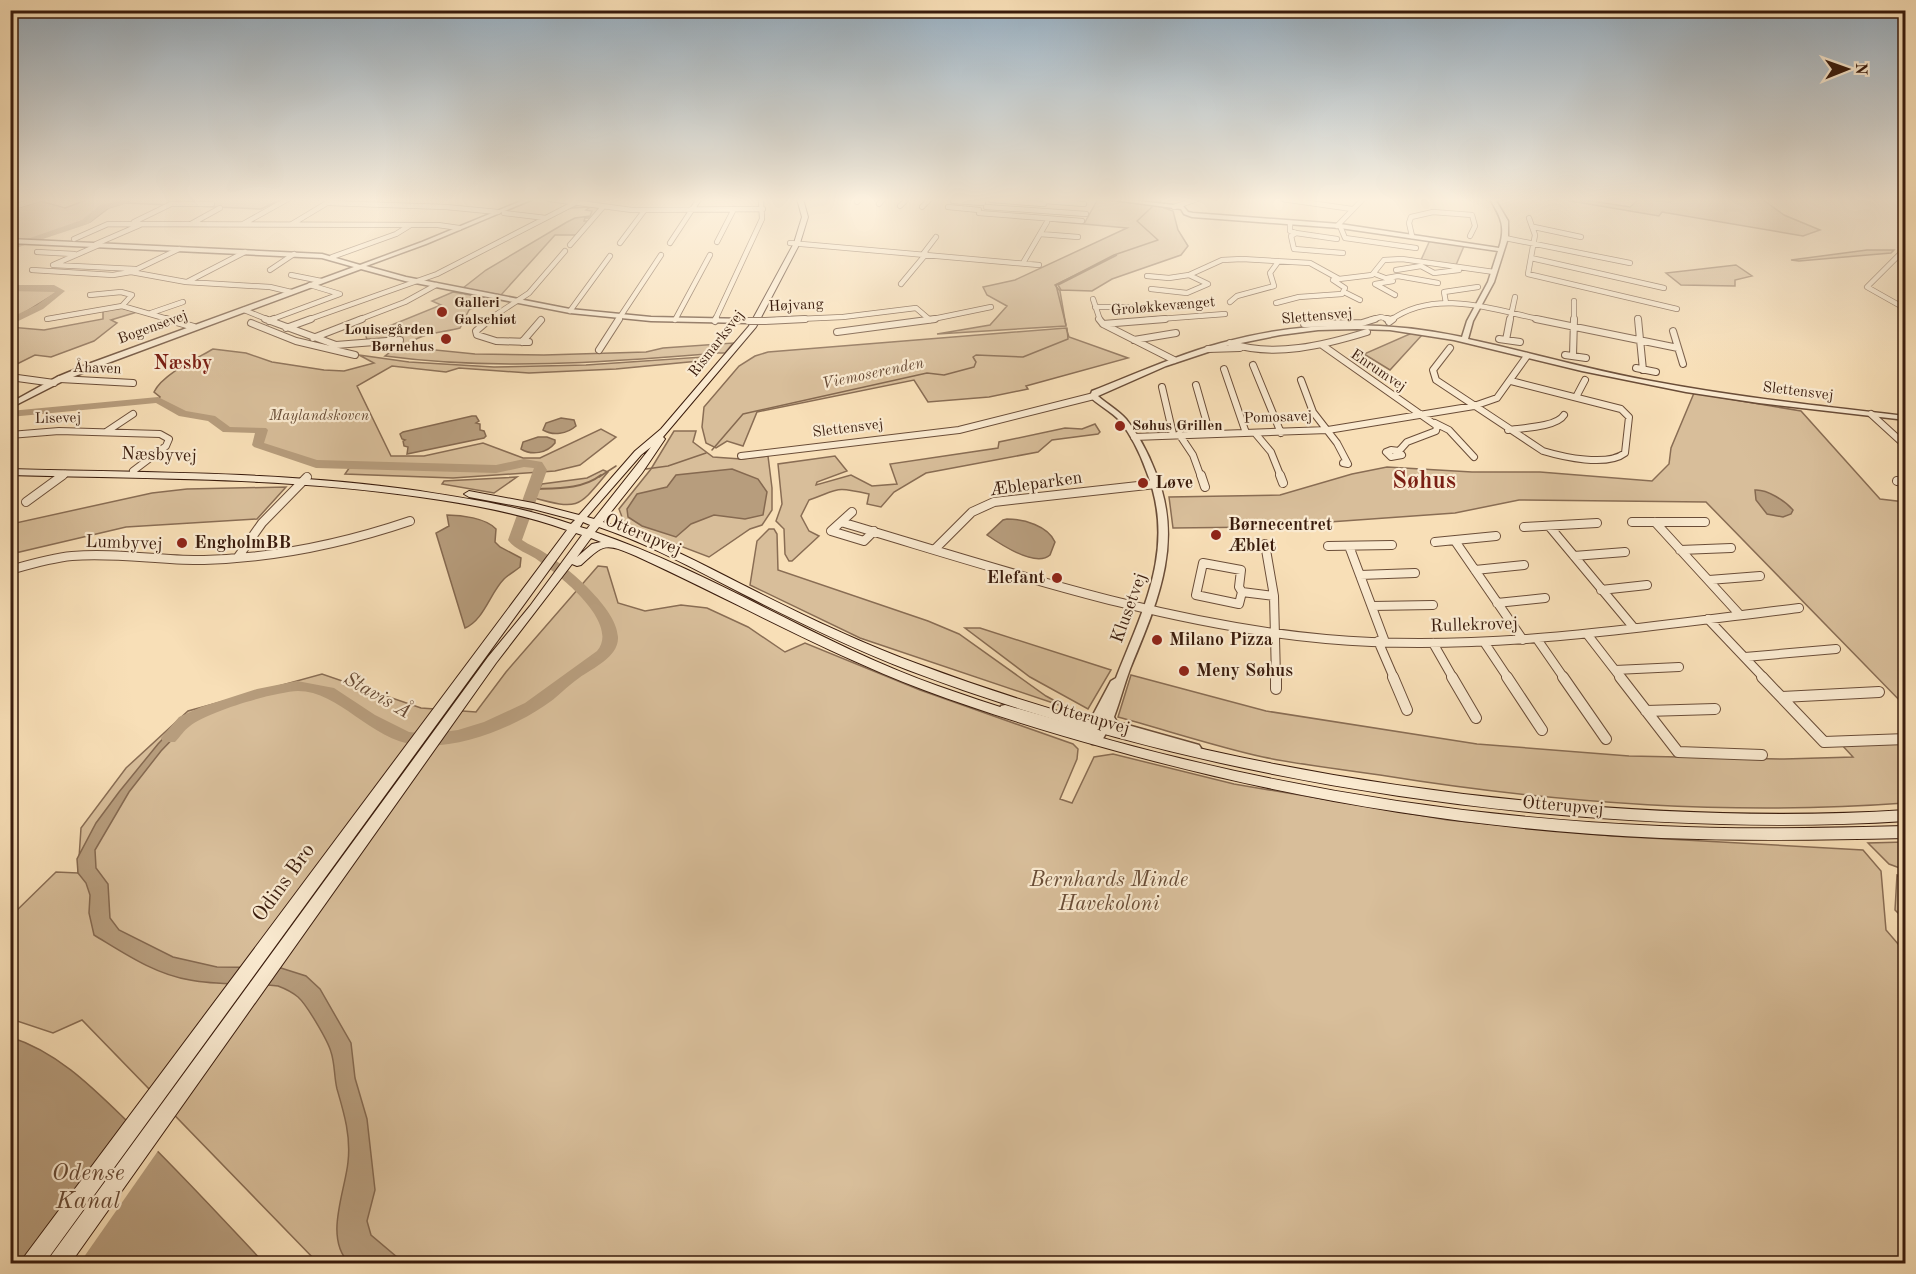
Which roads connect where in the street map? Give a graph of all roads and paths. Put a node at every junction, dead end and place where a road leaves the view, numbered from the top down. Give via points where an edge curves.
1 (67, 258) edge
2 (159, 258) edge
3 (232, 258) edge
4 (287, 258) edge
5 (337, 258) edge
6 (382, 258) edge
7 (466, 258) edge
8 (559, 258) edge
9 (608, 258) edge
10 (659, 258) edge
11 (708, 258) edge
12 (744, 258) edge
13 (787, 258) edge
14 (921, 258) edge
15 (973, 258) edge
16 (1026, 258) edge
17 (1498, 258) edge
18 (1531, 258) edge
19 (1533, 258) edge
20 (1607, 258) edge
21 (1895, 258) edge
22 (1278, 262) junction
23 (1023, 263) junction
24 (1630, 263) dead end
25 (1039, 265) dead end
26 (363, 266) junction
27 (1465, 268) junction
28 (32, 270) dead end
29 (270, 270) dead end
30 (1396, 270) dead end
31 (133, 271) junction
32 (1494, 272) junction
33 (1375, 274) junction
34 (291, 275) dead end
35 (1189, 275) junction
36 (1147, 276) dead end
37 (1387, 278) junction
38 (1339, 279) junction
39 (321, 281) junction
40 (186, 282) junction
41 (419, 282) junction
42 (1438, 283) dead end
43 (901, 284) dead end
44 (310, 285) junction
45 (436, 285) junction
46 (1478, 287) dead end
47 (1664, 288) dead end
48 (1151, 289) dead end
49 (291, 292) junction
50 (1344, 292) junction
51 (90, 295) dead end
52 (1395, 295) dead end
53 (1515, 297) dead end
54 (1093, 299) dead end
55 (1360, 300) dead end
56 (516, 301) junction
57 (183, 302) dead end
58 (1230, 302) dead end
59 (1575, 302) dead end
60 (1276, 303) dead end
61 (1446, 303) junction
62 (122, 306) junction
63 (1478, 306) junction
64 (991, 307) dead end
65 (1095, 307) junction
66 (1168, 307) dead end
67 (1677, 309) dead end
68 (1905, 309) edge
69 (244, 310) junction
70 (570, 311) junction
71 (151, 313) junction
72 (1511, 313) junction
73 (1226, 314) dead end
74 (621, 317) junction
75 (1638, 318) dead end
76 (47, 319) dead end
77 (541, 320) dead end
78 (675, 320) junction
79 (930, 320) junction
80 (269, 321) junction
81 (715, 321) junction
82 (748, 321) joint
83 (251, 323) dead end
84 (1103, 324) junction
85 (1304, 324) dead end
86 (1573, 326) junction
87 (194, 327) junction
88 (286, 328) junction
89 (1673, 331) dead end
90 (837, 332) dead end
91 (1367, 332) dead end
92 (1176, 333) dead end
93 (313, 338) junction
94 (400, 340) dead end
95 (1134, 340) junction
96 (1640, 340) junction
97 (1464, 341) junction
98 (522, 342) junction
99 (530, 342) dead end
100 (1520, 342) dead end
101 (1230, 343) junction
102 (1322, 345) junction
103 (1244, 348) junction
104 (1450, 348) dead end
105 (1678, 348) junction
106 (1207, 349) junction
107 (599, 350) dead end
108 (355, 355) dead end
109 (1565, 355) dead end
110 (1527, 356) junction
111 (1573, 356) junction
112 (1586, 358) dead end
113 (1174, 360) junction
114 (1683, 364) dead end
115 (1253, 365) dead end
116 (1224, 369) dead end
117 (1656, 372) dead end
118 (10, 377) edge
119 (1301, 380) dead end
120 (1586, 380) dead end
121 (57, 381) junction
122 (1510, 381) junction
123 (133, 383) dead end
124 (1196, 385) dead end
125 (1162, 387) dead end
126 (1094, 396) junction
127 (1576, 397) junction
128 (10, 406) edge
129 (1474, 406) junction
130 (133, 414) dead end
131 (1871, 414) junction
132 (1422, 415) junction
133 (1564, 415) dead end
134 (1905, 418) edge
135 (1435, 423) junction
136 (1328, 430) junction
137 (1508, 430) junction
138 (664, 431) junction
139 (106, 432) junction
140 (1246, 433) junction
141 (1256, 433) junction
142 (1281, 433) junction
143 (1176, 434) junction
144 (1210, 434) junction
145 (10, 435) edge
146 (1134, 437) junction
147 (1905, 446) edge
148 (1399, 451) dead end
149 (741, 456) dead end
150 (1474, 457) dead end
151 (1343, 463) dead end
152 (10, 467) edge
153 (133, 471) junction
154 (10, 472) edge
155 (65, 474) junction
156 (304, 480) junction
157 (1897, 481) dead end
158 (1905, 482) edge
159 (1283, 483) dead end
160 (1156, 484) junction
161 (1205, 486) dead end
162 (26, 502) dead end
163 (519, 508) junction
164 (852, 512) dead end
165 (410, 521) dead end
166 (841, 522) junction
167 (1632, 522) dead end
168 (1655, 522) junction
169 (1705, 522) dead end
170 (1597, 523) dead end
171 (585, 526) junction
172 (1549, 526) junction
173 (1524, 527) dead end
174 (874, 531) junction
175 (1497, 536) dead end
176 (609, 541) junction
177 (1455, 541) junction
178 (1435, 542) dead end
179 (1265, 544) dead end
180 (1392, 545) dead end
181 (1328, 546) dead end
182 (1348, 546) junction
183 (1731, 548) dead end
184 (935, 549) junction
185 (1680, 550) junction
186 (1624, 552) dead end
187 (1574, 556) junction
188 (238, 557) junction
189 (563, 560) junction
190 (1524, 565) dead end
191 (10, 570) edge
192 (1475, 570) junction
193 (1415, 573) dead end
194 (1360, 575) junction
195 (1760, 576) dead end
196 (1709, 580) junction
197 (557, 581) junction
198 (1647, 585) dead end
199 (1601, 590) junction
200 (1242, 592) junction
201 (1274, 596) junction
202 (1545, 598) dead end
203 (1497, 603) junction
204 (1433, 604) dead end
205 (1372, 606) junction
206 (1799, 608) dead end
207 (1151, 610) junction
208 (1740, 615) junction
209 (1708, 619) junction
210 (1634, 628) junction
211 (1275, 632) junction
212 (1587, 634) junction
213 (1537, 639) junction
214 (1523, 640) junction
215 (1382, 641) junction
216 (1484, 642) junction
217 (507, 643) junction
218 (1433, 643) junction
219 (1836, 649) dead end
220 (1745, 657) junction
221 (1679, 667) dead end
222 (1615, 670) junction
223 (1123, 674) junction
224 (1276, 689) dead end
225 (1880, 692) dead end
226 (1782, 697) junction
227 (1715, 709) dead end
228 (448, 710) junction
229 (1407, 710) dead end
230 (1646, 711) junction
231 (1476, 718) dead end
232 (1099, 729) junction
233 (1542, 730) dead end
234 (1606, 738) dead end
235 (1905, 740) edge
236 (1762, 755) dead end
237 (1905, 815) edge
238 (1905, 831) edge
239 (31, 1263) edge
240 (57, 1263) edge

1 - 31 street via 53,265
2 - 31 street
3 - 40 street
4 - 29 street
5 - 26 street, Højvang
6 - 26 street, Bogensevej
7 - 41 street
8 - 56 street via 529,293
9 - 70 street
10 - 74 street
11 - 78 street
12 - 81 street
13 - 138 main road, Rismarksvej via 752,327
14 - 43 street
15 - 23 street
16 - 23 street
17 - 32 street
18 - 67 street via 1528,274
19 - 47 street
20 - 24 street
21 - 68 street via 1867,287
22 - 35 street via 1222,260
22 - 38 street via 1310,263
22 - 58 street via 1270,273 1274,286 1237,296
23 - 25 street
26 - 39 street, Bogensevej
26 - 41 street, Højvang
27 - 30 street via 1434,273 1421,266
27 - 32 street
27 - 33 street via 1402,259 1384,261
28 - 31 street via 113,275
31 - 40 street
32 - 63 street
33 - 37 street
33 - 38 street
34 - 39 street
35 - 36 street
35 - 48 street via 1208,284 1187,293
37 - 42 street via 1398,276
37 - 52 street via 1393,281 1375,284
38 - 50 street via 1331,280 1345,288
39 - 44 street, Bogensevej
40 - 49 street
41 - 45 street, Højvang
41 - 88 street
44 - 49 street, Bogensevej
44 - 80 street via 340,294
45 - 56 street, Højvang
45 - 93 street via 405,302
46 - 61 street via 1444,292
49 - 69 street, Bogensevej
50 - 55 street
50 - 60 street
51 - 62 street via 132,295
53 - 72 street
54 - 65 street, Groløkkevænget
56 - 70 street, Højvang
56 - 98 street via 476,331 486,340
57 - 71 street
59 - 86 street
61 - 63 street
61 - 85 street via 1419,308 1390,321 1381,317 1362,323
62 - 71 street
62 - 76 street
63 - 72 street
63 - 97 street
64 - 79 street, Højvang
65 - 66 street, Groløkkevænget
65 - 84 street, Groløkkevænget
69 - 80 street
69 - 87 street, Bogensevej
70 - 74 street, Højvang
71 - 87 street
72 - 86 street
72 - 100 street via 1502,339
73 - 84 street, Groløkkevænget
74 - 78 street, Højvang
74 - 107 street
75 - 96 street
77 - 98 street
78 - 81 street, Højvang
79 - 82 street, Højvang, bridge via 916,308 843,317
79 - 90 street, Højvang
80 - 88 street
81 - 82 street, Højvang
83 - 108 street via 296,341
84 - 95 street, Groløkkevænget
86 - 96 street
86 - 111 street
87 - 121 street, Bogensevej
88 - 93 street
89 - 105 street
91 - 102 street
92 - 95 street, Groløkkevænget
93 - 94 street via 342,346
95 - 113 street, Groløkkevænget
96 - 105 street
96 - 117 street via 1640,369
97 - 101 street, Slettensvej via 1358,327 1295,331
97 - 110 street, Slettensvej
98 - 99 street
101 - 103 street
101 - 106 street, Slettensvej
102 - 103 street
102 - 132 street, Enrumvej
103 - 106 street
104 - 129 street via 1433,375
105 - 114 street
106 - 113 street, Slettensvej
109 - 111 street
110 - 122 street, Pomosavej
110 - 131 street, Slettensvej via 1675,388
111 - 112 street
113 - 126 street, Slettensvej
115 - 142 street
116 - 140 street
118 - 121 street, Åhaven
119 - 136 street via 1314,413
120 - 127 street
121 - 123 street, Åhaven
121 - 128 street, Bogensevej
122 - 127 street
122 - 129 street, Pomosavej via 1497,398
124 - 144 street
125 - 143 street
126 - 146 street, Klusetvej via 1116,412
126 - 149 street, Slettensvej via 959,430
127 - 137 street via 1627,413 1625,453 1602,460 1552,454
129 - 132 street, Pomosavej
129 - 137 street
130 - 139 street, Lisevej
131 - 134 street, Slettensvej
131 - 147 street
132 - 135 street
132 - 136 street, Pomosavej
133 - 137 street via 1553,423
135 - 148 street via 1436,431 1407,442
135 - 150 street via 1449,430
136 - 142 street, Pomosavej
136 - 151 street via 1345,453 1348,464
138 - 171 main road, Rismarksvej via 646,462
138 - 171 main road, Rismarksvej via 624,468
139 - 145 street, Lisevej
139 - 153 street, Lisevej via 160,434 169,439 166,446
140 - 141 street, Pomosavej
140 - 144 street, Pomosavej
141 - 142 street, Pomosavej
141 - 159 street via 1271,452
143 - 144 street, Pomosavej
143 - 146 street, Pomosavej
143 - 161 street via 1193,454
146 - 160 street, Klusetvej
152 - 153 main road, Næsbyvej
153 - 156 main road, Næsbyvej
154 - 155 main road, Næsbyvej
155 - 156 main road, Næsbyvej
155 - 162 street
156 - 163 main road, Otterupvej
156 - 163 main road, Otterupvej via 424,487
156 - 188 street via 261,523
157 - 158 street
160 - 184 street, Æbleparken via 994,502 972,512
160 - 207 street, Klusetvej via 1162,505 1164,547 1160,582
163 - 171 main road, Otterupvej
164 - 166 street
165 - 188 street, Lumbyvej via 370,534
166 - 174 street
166 - 174 street via 831,531 864,541
167 - 168 street
168 - 169 street
168 - 185 street
170 - 172 street
171 - 176 main road, Otterupvej
171 - 189 main road, Odins Bro
171 - 189 main road
171 - 232 main road, Otterupvej via 661,548 912,667
172 - 173 street
172 - 187 street
174 - 184 street
175 - 177 street
176 - 189 main road
176 - 232 main road, Otterupvej via 837,649 968,700
177 - 178 street
177 - 192 street
179 - 201 street
180 - 182 street
181 - 182 street
182 - 194 street
183 - 185 street
184 - 207 street
185 - 196 street
186 - 187 street
187 - 199 street
188 - 191 street, Lumbyvej via 167,560 74,556
189 - 197 main road
189 - 228 main road, Odins Bro via 543,570
190 - 192 street
192 - 203 street
193 - 194 street
194 - 205 street
195 - 196 street
196 - 208 street
197 - 217 main road
197 - 217 main road, Odins Bro
198 - 199 street
199 - 210 street
200 - 200 street via 1241,570 1203,563 1196,595 1239,604
200 - 201 street
201 - 211 street
202 - 203 street
203 - 214 street
204 - 205 street
205 - 215 street
206 - 208 street, Rullekrovej
207 - 211 street, Rullekrovej
207 - 223 street, Klusetvej
208 - 209 street, Rullekrovej
209 - 210 street, Rullekrovej
209 - 220 street
210 - 212 street, Rullekrovej
211 - 215 street, Rullekrovej
211 - 224 street
212 - 213 street, Rullekrovej
212 - 222 street
213 - 214 street, Rullekrovej
213 - 234 street
214 - 216 street, Rullekrovej
215 - 218 street, Rullekrovej
215 - 229 street
216 - 218 street, Rullekrovej
216 - 233 street
217 - 228 main road, Odins Bro
218 - 231 street
219 - 220 street
220 - 226 street
221 - 222 street
222 - 230 street
223 - 232 street, Klusetvej
223 - 232 street, Klusetvej via 1113,686
225 - 226 street
226 - 235 street via 1824,742
227 - 230 street
228 - 239 main road, Odins Bro
228 - 240 main road, Odins Bro
230 - 236 street via 1678,752
232 - 237 main road, Otterupvej via 1229,760 1384,790 1550,809 1731,819
232 - 238 main road, Otterupvej via 1203,768 1387,804 1560,826 1742,835

